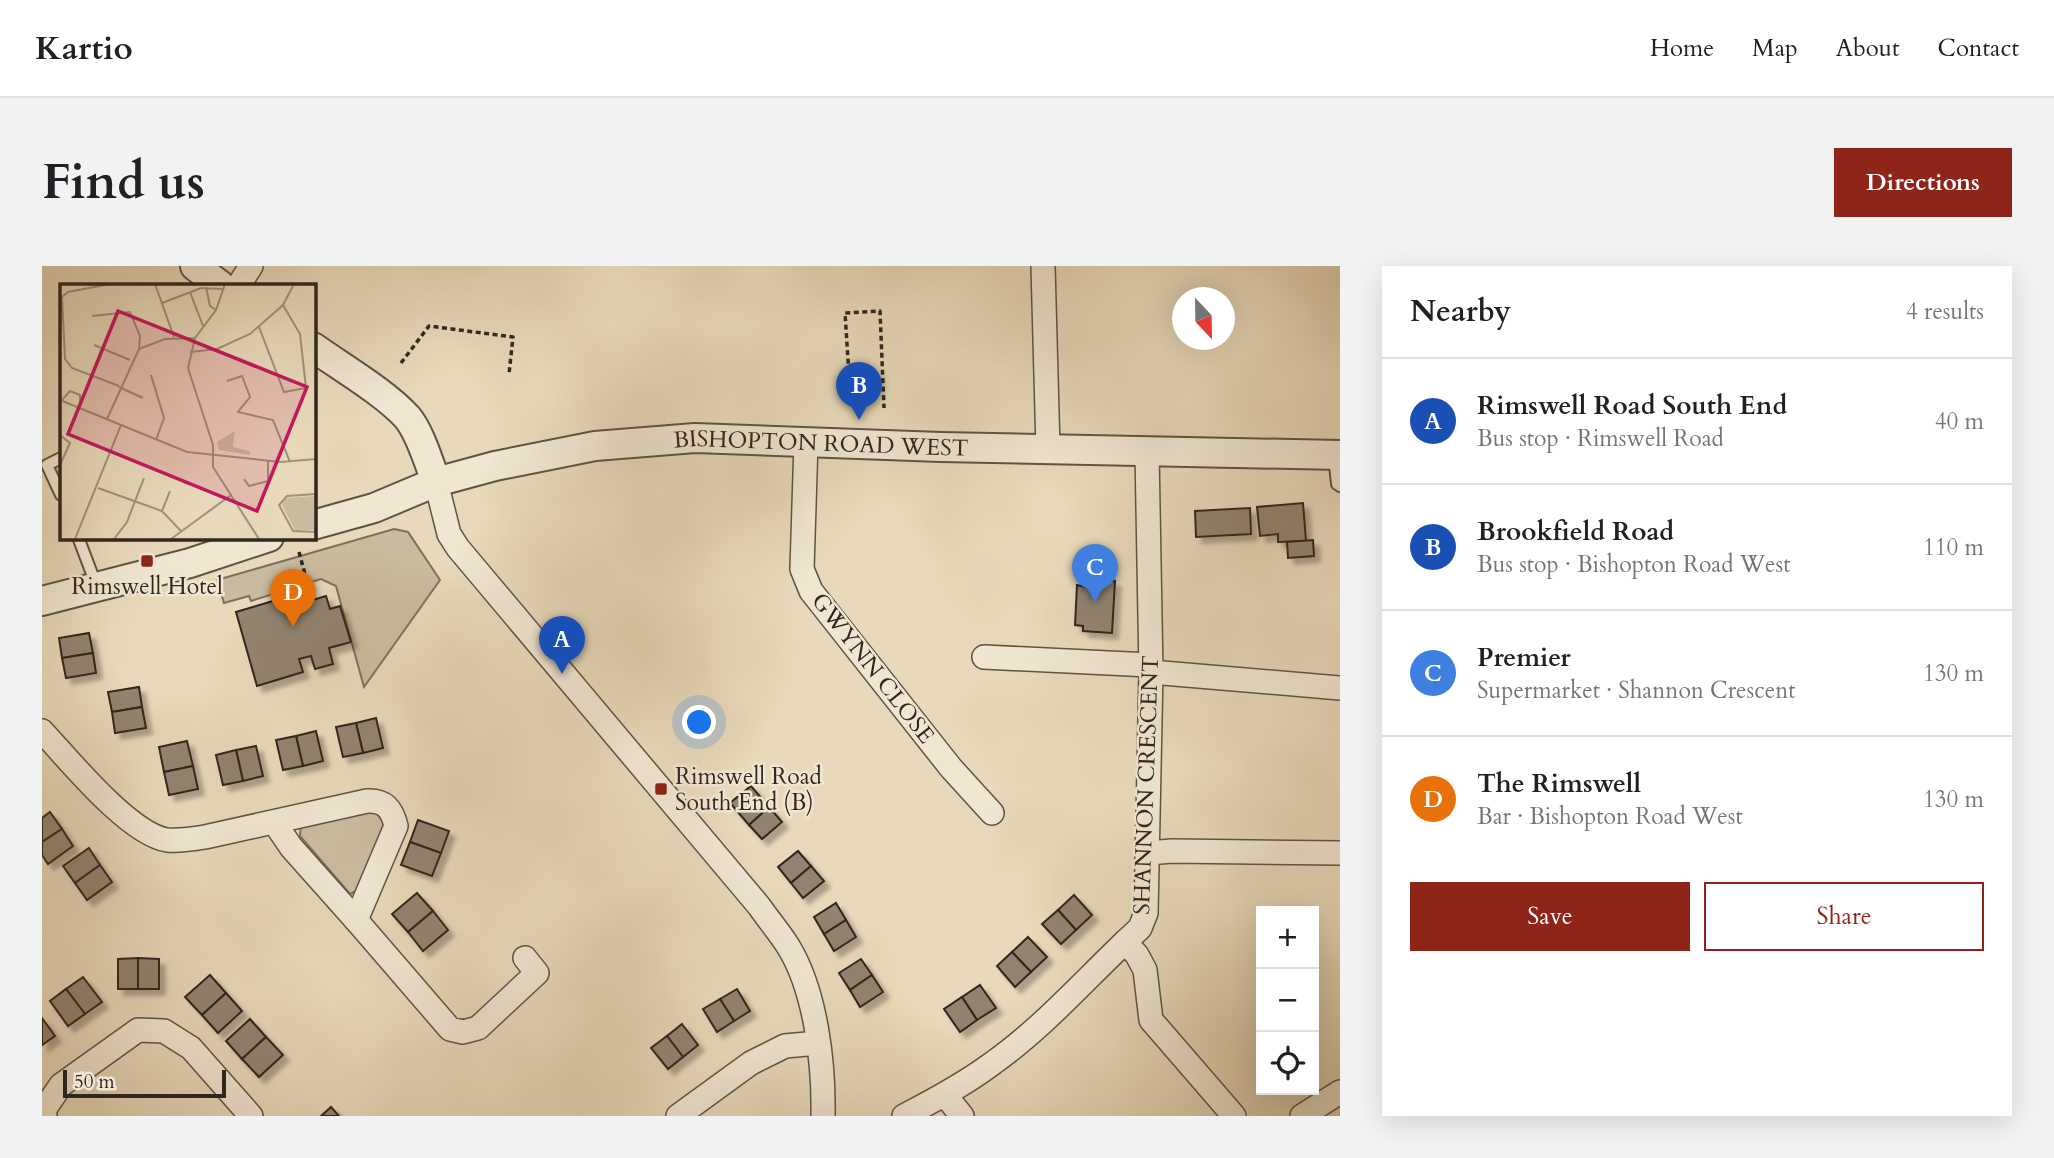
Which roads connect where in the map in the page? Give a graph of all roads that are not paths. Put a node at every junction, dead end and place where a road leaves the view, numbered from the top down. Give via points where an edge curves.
1 (194, 266) edge
2 (251, 266) edge
3 (1042, 266) edge
4 (219, 284) edge
5 (240, 284) edge
6 (315, 348) edge
7 (806, 442) junction
8 (1048, 449) junction
9 (1147, 452) junction
10 (1337, 455) edge
11 (60, 458) edge
12 (436, 482) junction
13 (1340, 486) edge
14 (60, 493) edge
15 (315, 524) edge
16 (79, 539) edge
17 (263, 539) edge
18 (97, 588) junction
19 (42, 601) edge
20 (984, 657) dead end
21 (1151, 669) junction
22 (1340, 688) edge
23 (42, 732) edge
24 (992, 813) dead end
25 (274, 822) junction
26 (1148, 853) junction
27 (1340, 853) edge
28 (356, 919) junction
29 (1125, 942) junction
30 (526, 958) dead end
31 (818, 1043) junction
32 (1340, 1092) edge
33 (945, 1094) junction
34 (45, 1116) edge
35 (251, 1116) edge
36 (678, 1116) edge
37 (822, 1116) edge
38 (904, 1116) edge
39 (962, 1116) edge
40 (1234, 1116) edge
41 (1302, 1116) edge

1 - 4 street
2 - 5 street
3 - 8 street
6 - 12 street via 408,418
7 - 8 street, BISHOPTON ROAD WEST
7 - 12 street, BISHOPTON ROAD WEST via 695,438 595,446
7 - 24 street, GWYNN CLOSE via 803,569 811,591 951,768 982,791
8 - 9 street, BISHOPTON ROAD WEST
9 - 10 street, BISHOPTON ROAD WEST
9 - 21 street, SHANNON CRESCENT
10 - 13 lane
11 - 14 lane via 47,465
12 - 15 street, BISHOPTON ROAD WEST via 374,508
12 - 31 street via 449,534 458,548 789,947 809,995
16 - 18 lane
17 - 18 street
18 - 19 street
20 - 21 street
21 - 22 street
21 - 26 street, SHANNON CRESCENT
23 - 25 street via 110,802 141,828 165,839 194,839
25 - 28 street
25 - 28 street via 367,801 379,800 388,806 396,826
26 - 27 street
26 - 29 street, SHANNON CRESCENT via 1146,913 1140,928
28 - 30 street via 450,1029 463,1032 478,1028 537,973
29 - 33 street via 1021,1041
29 - 40 street, SHANNON CRESCENT via 1145,970 1151,1020
31 - 36 street via 785,1046 751,1063
31 - 37 street
32 - 41 street
33 - 38 street
33 - 39 street
34 - 35 street via 44,1110 61,1085 138,1030 164,1031 191,1048

